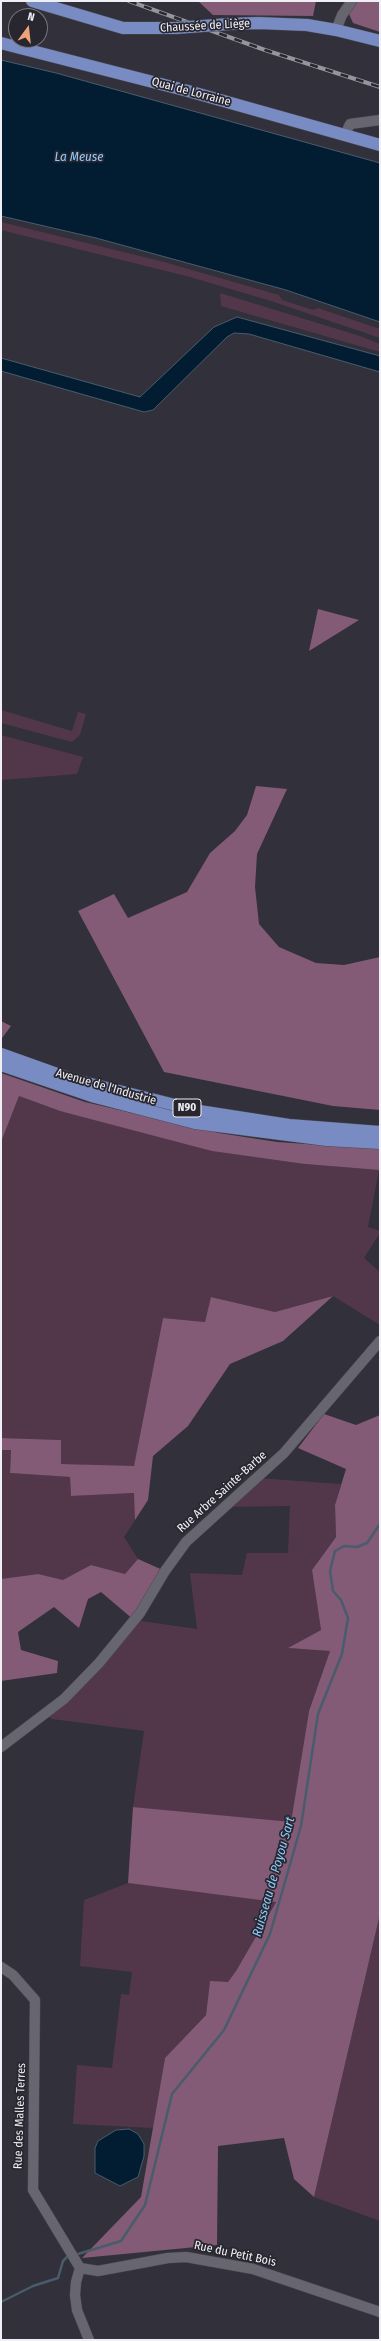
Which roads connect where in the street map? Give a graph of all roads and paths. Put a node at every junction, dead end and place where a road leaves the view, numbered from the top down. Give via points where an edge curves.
1 (32, 1) edge
2 (352, 1) edge
3 (336, 30) junction
4 (380, 41) edge
5 (1, 43) edge
6 (380, 120) edge
7 (345, 135) junction
8 (380, 145) edge
9 (1, 1054) edge
10 (1, 1066) edge
11 (380, 1132) edge
12 (380, 1143) edge
13 (380, 1341) edge
14 (1, 1747) edge
15 (1, 1968) edge
16 (80, 2268) junction
17 (380, 2312) edge
18 (89, 2340) edge

1 - 3 main road, Chaussée de Liège, bridge via 123,28 280,24
2 - 3 street via 342,14
3 - 4 main road, Chaussée de Liège
5 - 7 main road, Quai de Lorraine
6 - 7 street via 350,124
7 - 8 main road, Quai de Lorraine
9 - 11 main road, Avenue de l'Industrie / N90 via 71,1079 198,1111 289,1125
10 - 12 main road, Avenue de l'Industrie / N90 via 95,1097 195,1123 327,1140
13 - 14 street, Rue Arbre Sainte-Barbe via 284,1453 186,1542 165,1571 140,1614 99,1663 64,1699
15 - 16 street, Rue des Malles Terres via 12,1975 35,2000 33,2190
16 - 17 street, Rue du Petit Bois via 98,2271 186,2257 253,2269
16 - 18 street via 75,2295 77,2310

